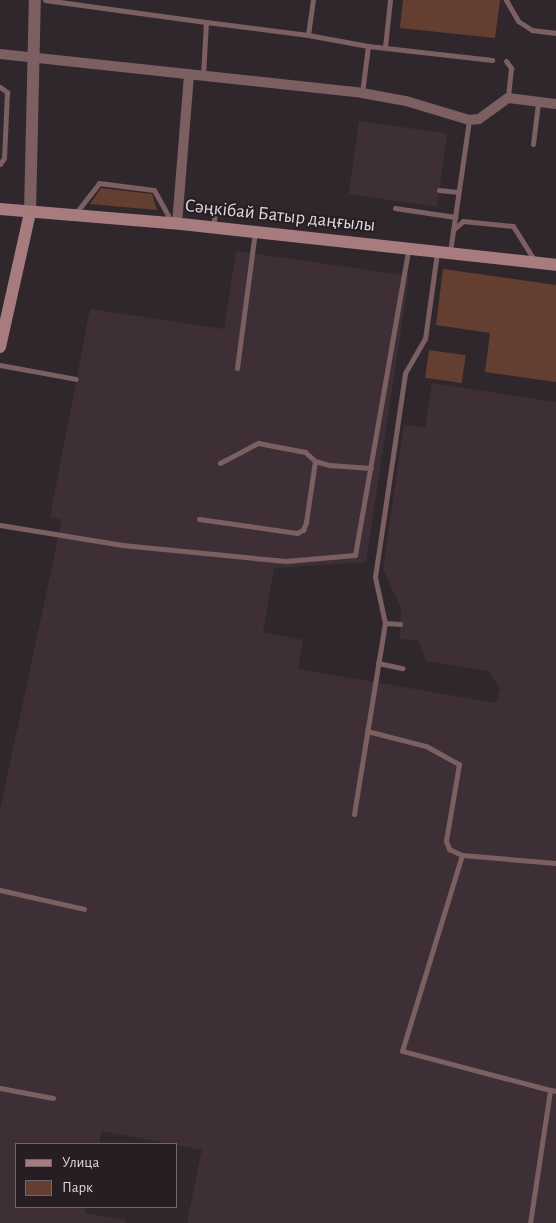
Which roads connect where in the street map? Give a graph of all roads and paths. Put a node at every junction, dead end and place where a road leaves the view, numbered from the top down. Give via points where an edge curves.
1 (35, 0) edge
2 (45, 0) edge
3 (313, 0) edge
4 (390, 0) edge
5 (506, 0) edge
6 (206, 22) junction
7 (556, 33) edge
8 (308, 35) junction
9 (368, 46) junction
10 (385, 47) junction
11 (0, 54) edge
12 (32, 57) junction
13 (492, 60) dead end
14 (506, 61) dead end
15 (189, 74) junction
16 (203, 76) junction
17 (0, 87) edge
18 (362, 93) junction
19 (508, 98) junction
20 (538, 103) junction
21 (556, 104) edge
22 (469, 120) junction
23 (534, 144) dead end
24 (462, 158) junction
25 (469, 159) dead end
26 (0, 164) edge
27 (439, 190) dead end
28 (458, 192) junction
29 (395, 208) dead end
30 (0, 209) edge
31 (215, 212) dead end
32 (30, 213) junction
33 (75, 214) junction
34 (455, 217) junction
35 (174, 223) junction
36 (212, 228) junction
37 (453, 230) junction
38 (255, 232) junction
39 (408, 248) junction
40 (444, 252) junction
41 (536, 263) junction
42 (556, 265) edge
43 (0, 347) edge
44 (0, 365) edge
45 (237, 368) dead end
46 (76, 379) dead end
47 (315, 461) junction
48 (220, 463) dead end
49 (371, 468) junction
50 (199, 519) dead end
51 (0, 525) edge
52 (385, 622) junction
53 (400, 624) dead end
54 (378, 663) junction
55 (402, 668) dead end
56 (367, 731) junction
57 (354, 814) dead end
58 (462, 855) junction
59 (556, 863) edge
60 (0, 890) edge
61 (84, 909) dead end
62 (0, 1088) edge
63 (553, 1091) edge
64 (53, 1098) dead end
65 (530, 1223) edge

1 - 12 street
2 - 6 lane
3 - 8 lane
4 - 10 lane
5 - 7 lane via 518,21 532,30
6 - 8 lane
6 - 16 lane
8 - 9 lane
9 - 10 lane
9 - 18 lane
10 - 13 lane
11 - 12 street
12 - 15 street
12 - 32 street
14 - 19 lane via 511,68
15 - 16 street
15 - 35 street
16 - 18 street
17 - 26 lane via 7,92 4,158
18 - 22 street via 406,101
19 - 20 street
19 - 22 street via 478,119
20 - 21 street
20 - 23 lane
22 - 24 lane
24 - 25 lane
24 - 28 lane
27 - 28 lane
28 - 34 lane
29 - 34 lane
30 - 32 main road, Сәңкібай Батыр даңғылы
31 - 36 lane
32 - 33 main road, Сәңкібай Батыр даңғылы
32 - 43 main road
33 - 35 main road, Сәңкібай Батыр даңғылы
33 - 35 lane via 99,183 154,190
34 - 37 lane
35 - 36 main road, Сәңкібай Батыр даңғылы
36 - 38 main road, Сәңкібай Батыр даңғылы
37 - 40 lane
37 - 41 lane via 463,221 513,226
38 - 39 main road, Сәңкібай Батыр даңғылы
38 - 45 lane
39 - 40 main road, Сәңкібай Батыр даңғылы
39 - 49 lane
40 - 41 main road, Сәңкібай Батыр даңғылы
40 - 52 lane via 425,339 405,373 375,577
41 - 42 main road, Сәңкібай Батыр даңғылы
44 - 46 lane
47 - 48 lane via 305,452 258,443
47 - 49 lane
47 - 50 lane via 303,530 297,533
49 - 51 lane via 354,556 286,561 122,545
52 - 53 lane
52 - 54 lane
54 - 55 lane
54 - 56 lane
56 - 57 lane
56 - 58 lane via 426,746 459,764 446,841 449,849
58 - 59 lane
58 - 63 lane via 402,1051
60 - 61 lane
62 - 64 lane
63 - 65 lane

